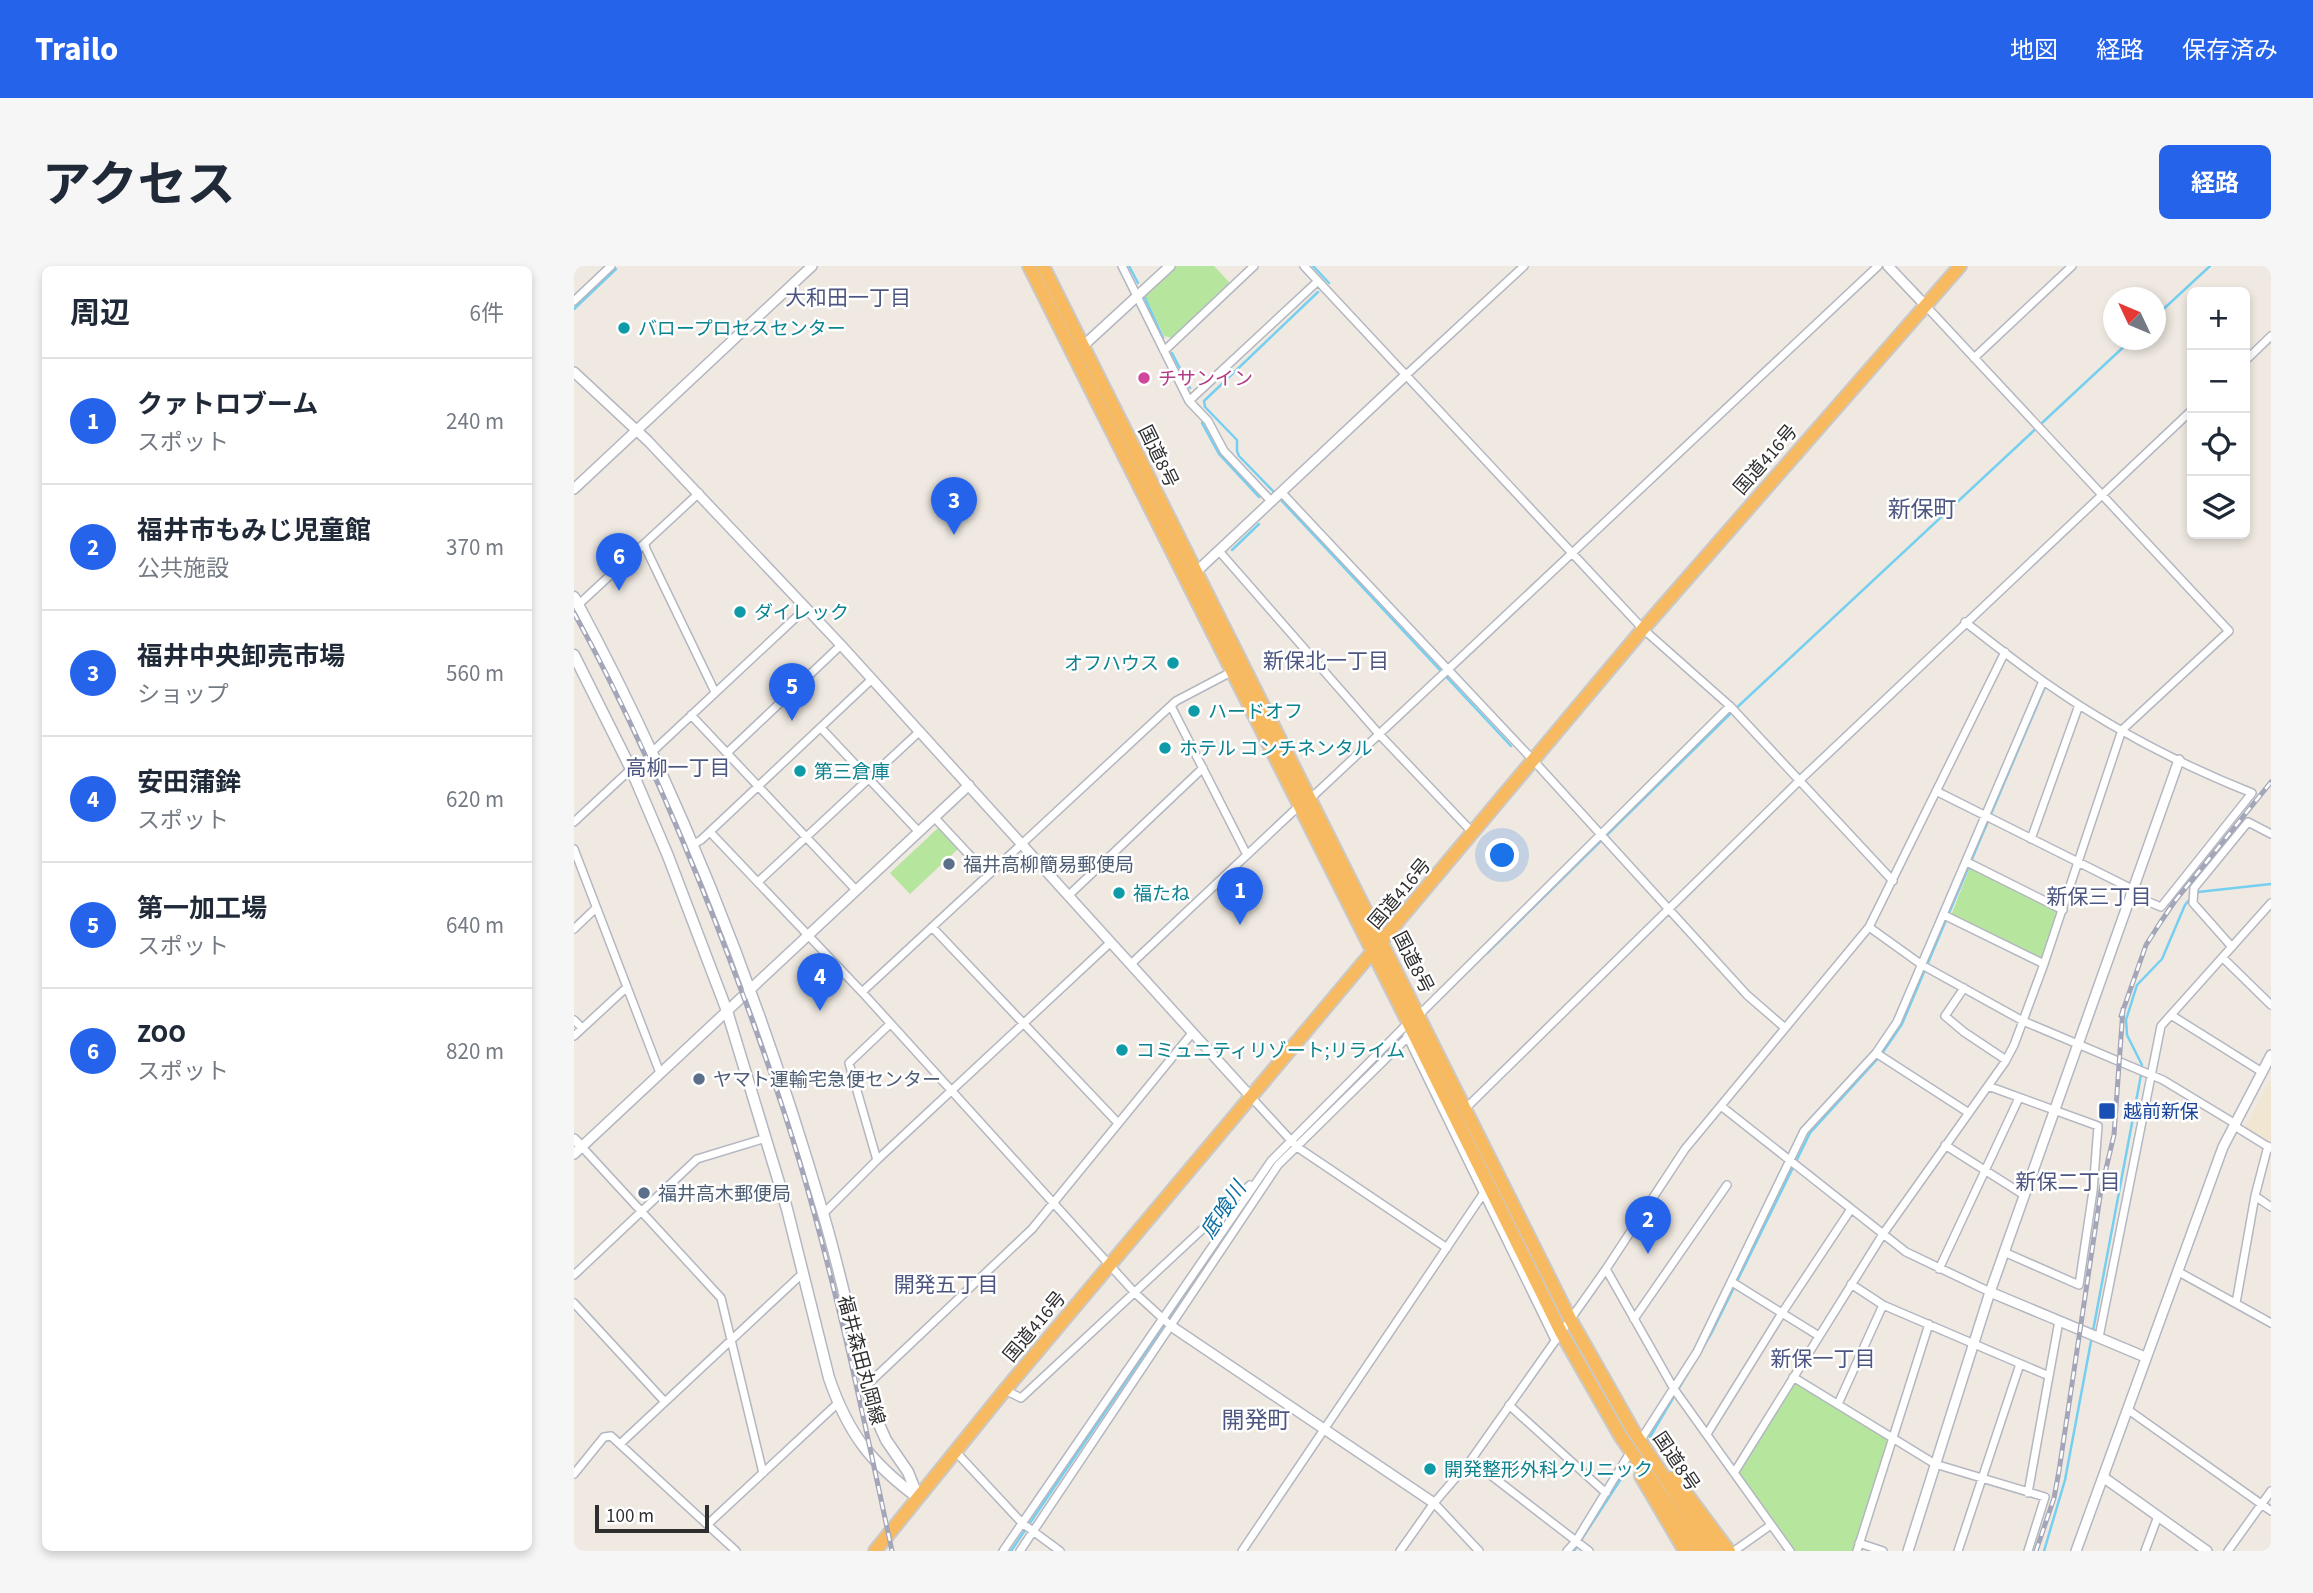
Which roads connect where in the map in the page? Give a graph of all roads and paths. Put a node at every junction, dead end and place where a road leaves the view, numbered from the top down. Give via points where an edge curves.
1 (611, 266) edge
2 (812, 266) edge
3 (1030, 266) edge
4 (1043, 266) edge
5 (1122, 266) edge
6 (1170, 266) edge
7 (1254, 266) edge
8 (1304, 266) edge
9 (1524, 266) edge
10 (1878, 266) edge
11 (1888, 266) edge
12 (1960, 266) edge
13 (2072, 266) edge
14 (1318, 281) junction
15 (1137, 296) junction
16 (574, 301) edge
17 (1925, 305) junction
18 (2271, 336) edge
19 (1083, 346) junction
20 (1164, 351) junction
21 (2250, 356) edge
22 (1974, 358) junction
23 (574, 372) edge
24 (1405, 376) junction
25 (1189, 401) junction
26 (2189, 413) edge
27 (636, 430) junction
28 (574, 489) edge
29 (699, 493) junction
30 (1282, 493) junction
31 (2102, 494) junction
32 (1272, 502) junction
33 (646, 544) junction
34 (1219, 551) junction
35 (1572, 554) junction
36 (1196, 572) junction
37 (576, 601) edge
38 (806, 608) junction
39 (1965, 622) junction
40 (1643, 629) junction
41 (841, 645) junction
42 (2005, 652) junction
43 (574, 656) edge
44 (1448, 670) junction
45 (1233, 671) junction
46 (872, 680) junction
47 (2043, 681) junction
48 (715, 692) junction
49 (2079, 705) junction
50 (1171, 706) junction
51 (1730, 706) junction
52 (691, 715) junction
53 (821, 728) junction
54 (2122, 730) junction
55 (920, 732) junction
56 (1379, 734) junction
57 (652, 752) junction
58 (727, 752) junction
59 (1533, 760) junction
60 (2179, 760) junction
61 (1203, 768) junction
62 (631, 769) junction
63 (869, 779) junction
64 (1799, 781) junction
65 (968, 785) junction
66 (759, 786) junction
67 (1936, 792) junction
68 (1305, 802) junction
69 (1986, 816) junction
70 (934, 817) junction
71 (574, 822) edge
72 (710, 832) junction
73 (919, 832) junction
74 (1474, 834) junction
75 (1601, 834) junction
76 (2271, 834) edge
77 (807, 837) junction
78 (2031, 839) junction
79 (1022, 843) junction
80 (694, 844) junction
81 (574, 849) edge
82 (1247, 855) junction
83 (1966, 862) junction
84 (2079, 863) junction
85 (988, 875) junction
86 (1893, 881) junction
87 (758, 882) junction
88 (856, 890) junction
89 (2131, 892) junction
90 (1069, 895) junction
91 (2271, 903) edge
92 (596, 908) junction
93 (1669, 909) junction
94 (2063, 910) junction
95 (1944, 915) junction
96 (932, 927) junction
97 (1869, 927) junction
98 (574, 929) edge
99 (808, 935) junction
100 (1111, 942) junction
101 (1383, 942) junction
102 (2232, 947) junction
103 (1373, 953) junction
104 (2223, 958) junction
105 (1131, 964) junction
106 (2045, 964) junction
107 (1922, 965) junction
108 (627, 987) junction
109 (1964, 988) junction
110 (749, 992) junction
111 (862, 992) junction
112 (2271, 1005) edge
113 (727, 1012) junction
114 (1419, 1014) junction
115 (2171, 1015) junction
116 (574, 1020) edge
117 (2022, 1021) junction
118 (1023, 1023) junction
119 (890, 1024) junction
120 (582, 1028) junction
121 (1785, 1028) junction
122 (1408, 1030) junction
123 (1193, 1032) junction
124 (574, 1036) edge
125 (2077, 1044) junction
126 (1876, 1053) junction
127 (2271, 1055) edge
128 (2006, 1060) junction
129 (2262, 1072) junction
130 (660, 1073) junction
131 (2151, 1075) junction
132 (1988, 1086) junction
133 (951, 1091) junction
134 (1251, 1097) junction
135 (2019, 1098) junction
136 (1721, 1106) junction
137 (1466, 1108) junction
138 (2053, 1111) junction
139 (1969, 1113) junction
140 (1118, 1123) junction
141 (2233, 1124) junction
142 (766, 1138) junction
143 (574, 1139) edge
144 (1290, 1140) junction
145 (1945, 1146) junction
146 (582, 1147) junction
147 (1297, 1147) junction
148 (2269, 1147) edge
149 (574, 1154) edge
150 (877, 1160) junction
151 (1790, 1161) junction
152 (1985, 1170) junction
153 (1259, 1176) junction
154 (1727, 1185) dead end
155 (1483, 1194) junction
156 (2024, 1195) junction
157 (2255, 1196) junction
158 (1054, 1203) junction
159 (2271, 1207) edge
160 (1851, 1209) junction
161 (642, 1211) junction
162 (823, 1214) junction
163 (1883, 1234) junction
164 (1447, 1248) junction
165 (2004, 1252) junction
166 (1111, 1265) junction
167 (1606, 1269) junction
168 (1939, 1269) junction
169 (2177, 1271) junction
170 (803, 1273) junction
171 (574, 1275) edge
172 (1732, 1282) junction
173 (1852, 1284) junction
174 (1990, 1292) junction
175 (1135, 1293) junction
176 (574, 1303) edge
177 (2236, 1303) junction
178 (1883, 1305) junction
179 (1782, 1313) junction
180 (1570, 1319) junction
181 (1634, 1319) junction
182 (2059, 1321) junction
183 (1166, 1323) junction
184 (2271, 1323) edge
185 (1929, 1324) junction
186 (1558, 1336) junction
187 (1819, 1336) junction
188 (2099, 1337) junction
189 (732, 1341) junction
190 (1974, 1344) junction
191 (2145, 1357) junction
192 (2020, 1364) junction
193 (2049, 1376) junction
194 (1793, 1377) junction
195 (866, 1386) junction
196 (1674, 1389) junction
197 (1004, 1390) junction
198 (665, 1402) junction
199 (838, 1403) junction
200 (1838, 1404) junction
201 (1509, 1405) junction
202 (2127, 1409) junction
203 (1324, 1430) junction
204 (1707, 1434) junction
205 (1639, 1438) junction
206 (1893, 1438) junction
207 (620, 1444) junction
208 (955, 1451) junction
209 (1631, 1451) junction
210 (1471, 1460) junction
211 (1936, 1464) junction
212 (763, 1473) junction
213 (1734, 1473) junction
214 (574, 1475) edge
215 (2103, 1478) junction
216 (1983, 1480) junction
217 (2271, 1491) edge
218 (1606, 1493) junction
219 (2028, 1493) junction
220 (918, 1497) junction
221 (1434, 1503) junction
222 (2261, 1504) junction
223 (2271, 1511) edge
224 (2158, 1516) junction
225 (1022, 1523) junction
226 (708, 1524) junction
227 (1771, 1525) junction
228 (1032, 1532) junction
229 (1576, 1541) junction
230 (1858, 1547) edge
231 (734, 1550) edge
232 (876, 1551) edge
233 (1003, 1551) edge
234 (1020, 1551) edge
235 (1060, 1551) edge
236 (1242, 1551) edge
237 (1400, 1551) edge
238 (1479, 1551) edge
239 (1567, 1551) edge
240 (1589, 1551) edge
241 (1685, 1551) edge
242 (1700, 1551) edge
243 (1714, 1551) edge
244 (1732, 1551) edge
245 (1790, 1551) edge
246 (1883, 1551) edge
247 (1908, 1551) edge
248 (1958, 1551) edge
249 (2028, 1551) edge
250 (2076, 1551) edge
251 (2145, 1551) edge
252 (2207, 1551) edge
253 (2228, 1551) edge

1 - 16 street
2 - 27 street
3 - 45 highway, 国道8号
4 - 19 highway, 国道8号
5 - 15 street
6 - 15 street
7 - 20 street
8 - 14 street
9 - 24 street
10 - 35 street
11 - 17 street
12 - 17 highway, 国道416号
13 - 22 street
14 - 24 street
14 - 25 street
15 - 19 street
15 - 20 street
17 - 22 street
17 - 40 highway, 国道416号
18 - 21 street
19 - 36 highway, 国道8号
20 - 25 street
22 - 31 street
23 - 27 street
24 - 30 street
24 - 35 street
25 - 32 street via 1208,421 1224,452
26 - 31 street
27 - 28 street
27 - 29 street
29 - 33 street
29 - 38 street
30 - 32 street
30 - 44 street
31 - 39 street
31 - 54 street via 2228,631
32 - 34 street
33 - 37 street
33 - 48 street
34 - 36 street
34 - 56 street
35 - 40 street
35 - 44 street
36 - 68 highway, 国道8号
37 - 57 main road, 福井森田丸岡線
38 - 41 street
38 - 48 street
39 - 42 street
39 - 64 street
40 - 51 street
40 - 59 highway, 国道416号
41 - 46 street
41 - 58 street
42 - 47 street
42 - 67 street
43 - 62 main road, 福井森田丸岡線
44 - 56 street
44 - 59 street
45 - 50 street
45 - 68 highway, 国道8号
46 - 53 street
46 - 55 street
47 - 49 street
47 - 69 street
48 - 52 street
49 - 54 street
49 - 78 street
50 - 61 street
50 - 79 street
51 - 64 street
51 - 75 street
52 - 57 street
52 - 58 street
53 - 63 street
53 - 66 street
54 - 60 street
54 - 84 street
55 - 63 street
55 - 65 street
56 - 68 street
56 - 74 street
57 - 80 main road, 福井森田丸岡線
58 - 66 street
59 - 74 highway, 国道416号
59 - 75 street
60 - 89 street
60 - 89 street via 2252,793 2161,907
61 - 82 street
61 - 90 street
62 - 71 street
62 - 113 main road, 福井森田丸岡線
63 - 73 street
63 - 77 street
64 - 86 street
64 - 93 street
65 - 70 street
65 - 79 street
66 - 72 street
66 - 77 street
67 - 69 street
67 - 86 street
68 - 82 street
68 - 101 highway, 国道8号
68 - 103 highway, 国道8号
69 - 78 street
69 - 83 street
70 - 73 street
70 - 85 street
72 - 80 street
72 - 87 street
73 - 88 street
74 - 101 highway, 国道416号
75 - 93 street
75 - 114 street
76 - 102 street via 2248,822 2194,888 2193,904
77 - 87 street
77 - 88 street
78 - 84 street
79 - 85 street
79 - 90 street
80 - 110 main road, 福井森田丸岡線
81 - 92 street
82 - 105 street
83 - 94 street
83 - 95 street
84 - 89 street
84 - 94 street
85 - 96 street
86 - 97 street
87 - 99 street
88 - 99 street
89 - 125 street
90 - 100 street
91 - 102 street
92 - 98 street
92 - 108 street
93 - 121 street via 1747,995
93 - 137 street
94 - 106 street
95 - 106 street
95 - 107 street
96 - 111 street
96 - 118 street
97 - 107 street
97 - 121 street
99 - 110 street
99 - 111 street
100 - 105 street
100 - 118 street
101 - 103 highway, 国道416号
101 - 114 highway, 国道8号
102 - 104 street
103 - 122 highway, 国道8号
103 - 134 highway, 国道416号
104 - 112 street
104 - 115 street
105 - 123 street
106 - 117 street
107 - 109 street
107 - 126 street via 1897,1022
108 - 120 street
108 - 130 street
109 - 117 street
109 - 128 street via 1945,1016
110 - 113 street
110 - 162 main road, 福井森田丸岡線
111 - 119 street
113 - 130 street
113 - 142 main road, 福井森田丸岡線
114 - 137 highway, 国道8号
115 - 129 street
115 - 131 street via 2161,1026
116 - 120 street
117 - 125 street
117 - 128 street
118 - 133 street
118 - 140 street
119 - 133 street
119 - 150 street via 849,1063
120 - 124 street
121 - 136 street
122 - 144 street
122 - 147 street
122 - 155 street
122 - 186 highway, 国道8号
123 - 134 street
123 - 140 street
125 - 131 street
125 - 138 street
126 - 139 street
126 - 151 street via 1804,1131
127 - 129 street
128 - 132 street
129 - 141 street
130 - 146 street
131 - 141 street
131 - 188 street
132 - 135 street
132 - 139 street
133 - 150 street
133 - 158 street
134 - 144 street
134 - 166 highway, 国道416号
135 - 138 street
135 - 152 street
136 - 151 street
136 - 167 street via 1685,1149
137 - 180 highway, 国道8号
138 - 156 street
138 - 165 street via 2098,1126 2079,1285
139 - 145 street
140 - 158 street
141 - 148 street
141 - 169 street
142 - 161 street via 697,1159
142 - 170 main road, 福井森田丸岡線
143 - 146 street
144 - 147 street
144 - 153 street
145 - 152 street
145 - 163 street
146 - 149 street
146 - 161 street
147 - 164 street
147 - 183 street via 1278,1166
148 - 157 street
150 - 162 street
151 - 160 street
151 - 172 street
152 - 156 street
152 - 168 street
153 - 175 street
153 - 183 street
154 - 181 street
155 - 164 street
155 - 186 street
156 - 165 street
157 - 159 street
157 - 177 street
158 - 166 street
158 - 195 street via 1032,1230
160 - 163 street
160 - 179 street
161 - 171 street
161 - 189 street via 719,1294
162 - 195 main road, 福井森田丸岡線
163 - 168 street via 1914,1258
163 - 173 street
164 - 203 street
165 - 174 street
166 - 175 street
166 - 197 highway, 国道416号
167 - 180 street
167 - 181 street
168 - 174 street
169 - 177 street
169 - 191 street
170 - 189 street
170 - 199 main road, 福井森田丸岡線
172 - 179 street
172 - 196 street
173 - 178 street
173 - 187 street
174 - 182 street
174 - 190 street
175 - 183 street
175 - 197 street via 1021,1398
176 - 198 street
177 - 184 street
178 - 185 street
178 - 200 street
179 - 187 street
179 - 204 street
180 - 186 street
180 - 205 highway, 国道8号
181 - 196 street
182 - 188 street
182 - 193 street
183 - 203 street
183 - 225 street
183 - 228 street
185 - 190 street
185 - 206 street
186 - 201 street
186 - 209 highway, 国道8号
187 - 194 street
188 - 191 street
189 - 198 street
189 - 212 street
190 - 192 street
190 - 211 street
191 - 202 street
192 - 193 street
192 - 216 street
193 - 219 street
194 - 200 street
194 - 213 street
195 - 220 main road, 福井森田丸岡線 via 878,1426 908,1472
196 - 204 street
196 - 205 street
197 - 208 highway, 国道416号
198 - 207 street
199 - 212 street
199 - 220 main road, 福井森田丸岡線 via 869,1455
200 - 206 street
201 - 210 street
201 - 218 street
202 - 215 street
202 - 222 street
203 - 221 street
203 - 236 street
204 - 213 street
205 - 243 highway, 国道8号
205 - 244 highway via 1662,1460
206 - 211 street
206 - 230 street
207 - 214 street via 611,1436 604,1437
207 - 226 street
208 - 220 highway, 国道416号
208 - 225 street
209 - 218 street
209 - 241 highway via 1646,1489
209 - 242 highway, 国道8号
210 - 221 street
210 - 229 street
211 - 216 street
211 - 247 street
212 - 226 street
213 - 227 street
215 - 224 street
215 - 250 street
216 - 219 street
216 - 248 street
217 - 222 street
218 - 229 street
219 - 249 street via 2045,1497
220 - 232 highway, 国道416号
221 - 237 street
221 - 238 street
222 - 223 street
222 - 253 street
224 - 251 street
224 - 252 street
225 - 228 street
225 - 233 street
226 - 231 street
227 - 244 street
227 - 245 street
228 - 234 street
228 - 235 street
229 - 239 street
229 - 240 street
230 - 246 street

